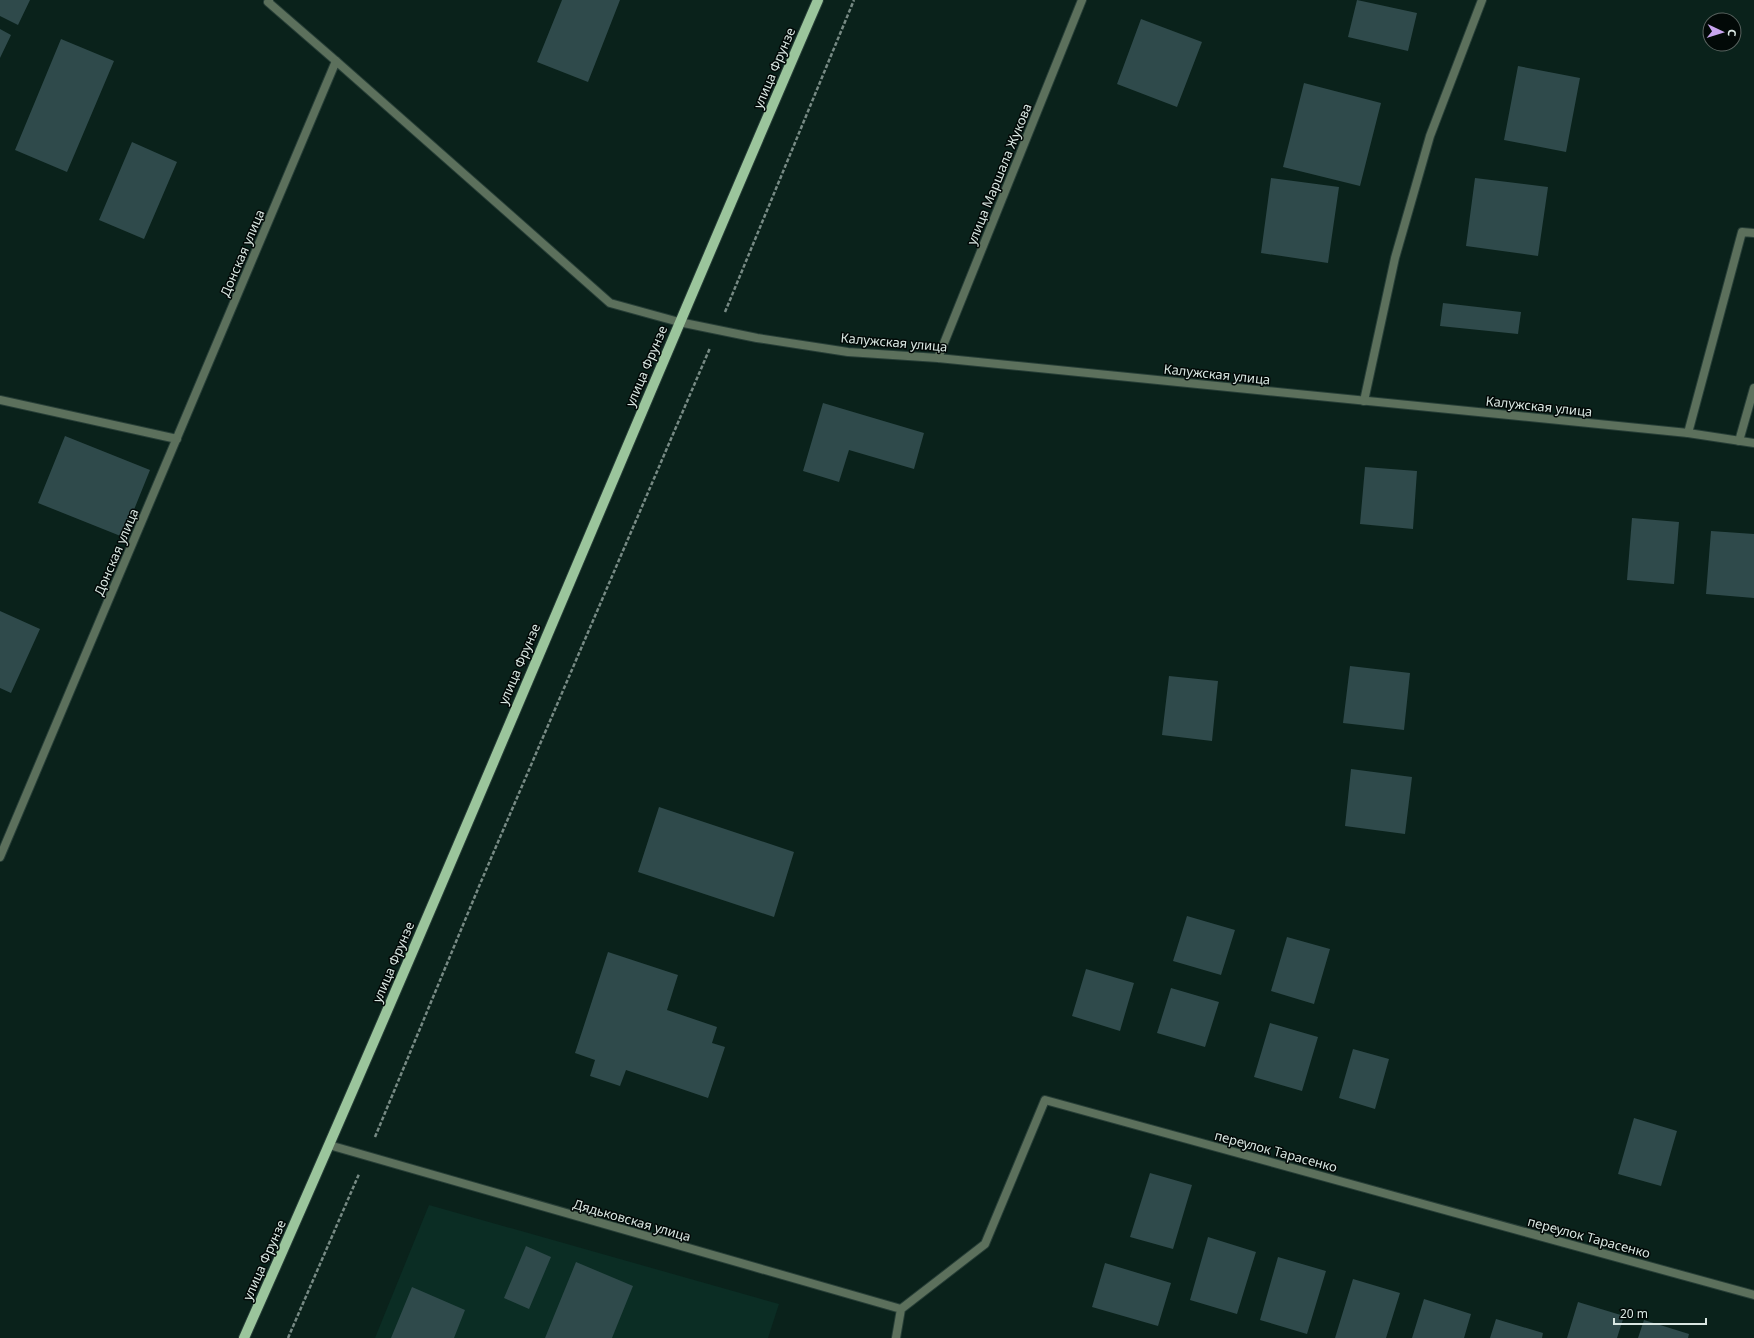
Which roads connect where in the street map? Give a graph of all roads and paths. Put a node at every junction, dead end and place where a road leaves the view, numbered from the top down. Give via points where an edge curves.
1 (269, 0) edge
2 (818, 0) edge
3 (854, 0) edge
4 (1082, 0) edge
5 (1482, 0) edge
6 (336, 61) junction
7 (1754, 233) edge
8 (679, 322) junction
9 (718, 330) junction
10 (938, 358) junction
11 (1754, 388) edge
12 (0, 400) edge
13 (1364, 401) junction
14 (1688, 434) junction
15 (177, 439) junction
16 (1739, 441) junction
17 (1754, 443) edge
18 (0, 857) edge
19 (329, 1145) junction
20 (367, 1156) junction
21 (1754, 1295) edge
22 (901, 1309) junction
23 (244, 1338) edge
24 (288, 1338) edge
25 (896, 1338) edge

1 - 6 street via 268,2
2 - 8 main road, улица Фрунзе
3 - 9 path
4 - 10 street, улица Маршала Жукова
5 - 13 street via 1430,136 1395,258
6 - 8 street via 610,303
6 - 15 street, Донская улица
7 - 14 street via 1742,232
8 - 9 street, Калужская улица
8 - 19 main road, улица Фрунзе
9 - 10 street, Калужская улица via 848,352
9 - 20 path via 480,884
10 - 13 street, Калужская улица
11 - 16 street
12 - 15 street
13 - 14 street, Калужская улица
14 - 16 street, Калужская улица
15 - 18 street, Донская улица
16 - 17 street, Калужская улица
19 - 20 street, Дядьковская улица
19 - 23 main road, улица Фрунзе
20 - 22 street, Дядьковская улица
20 - 24 path
21 - 22 street, переулок Тарасенко via 1045,1100 985,1244
22 - 25 street

